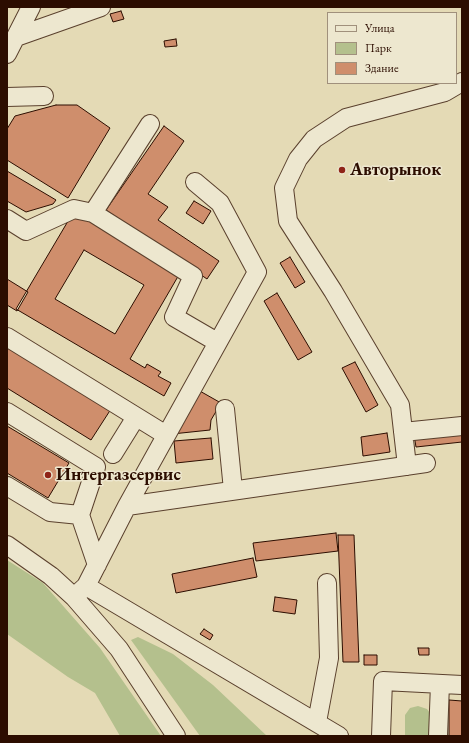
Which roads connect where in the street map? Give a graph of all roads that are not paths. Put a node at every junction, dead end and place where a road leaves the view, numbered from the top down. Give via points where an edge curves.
1 (31, 7) edge
2 (101, 7) edge
3 (16, 36) junction
4 (7, 54) edge
5 (462, 82) edge
6 (44, 96) dead end
7 (7, 97) edge
8 (150, 124) dead end
9 (195, 182) dead end
10 (93, 213) junction
11 (7, 219) edge
12 (7, 337) edge
13 (217, 342) junction
14 (225, 410) dead end
15 (7, 412) edge
16 (136, 417) junction
17 (462, 426) edge
18 (403, 432) junction
19 (166, 435) junction
20 (113, 454) dead end
21 (426, 463) dead end
22 (407, 466) junction
23 (7, 486) edge
24 (233, 490) junction
25 (127, 506) junction
26 (80, 515) junction
27 (7, 545) edge
28 (97, 565) junction
29 (327, 583) dead end
30 (80, 591) junction
31 (440, 684) junction
32 (462, 685) edge
33 (317, 722) junction
34 (176, 736) edge
35 (340, 736) edge
36 (381, 736) edge
37 (438, 736) edge

1 - 3 street
2 - 3 street
3 - 4 street
5 - 18 street via 445,92 346,118 314,138 298,159 284,188 288,221 333,291 400,405
6 - 7 street
8 - 10 street
9 - 13 street via 220,203 257,272
10 - 11 street via 74,209 26,231
10 - 13 street via 193,276 174,317
12 - 16 street
13 - 19 street
14 - 24 street
15 - 26 street via 96,467
16 - 19 street
16 - 20 street
17 - 18 street
18 - 22 street
19 - 25 street
21 - 22 street
22 - 24 street
23 - 26 street via 50,512
24 - 25 street
25 - 28 street
26 - 28 street
27 - 30 street via 51,576
28 - 30 street
29 - 33 street via 329,658
30 - 33 street
30 - 34 street
31 - 32 street
31 - 36 street via 383,681
31 - 37 street
33 - 35 street

